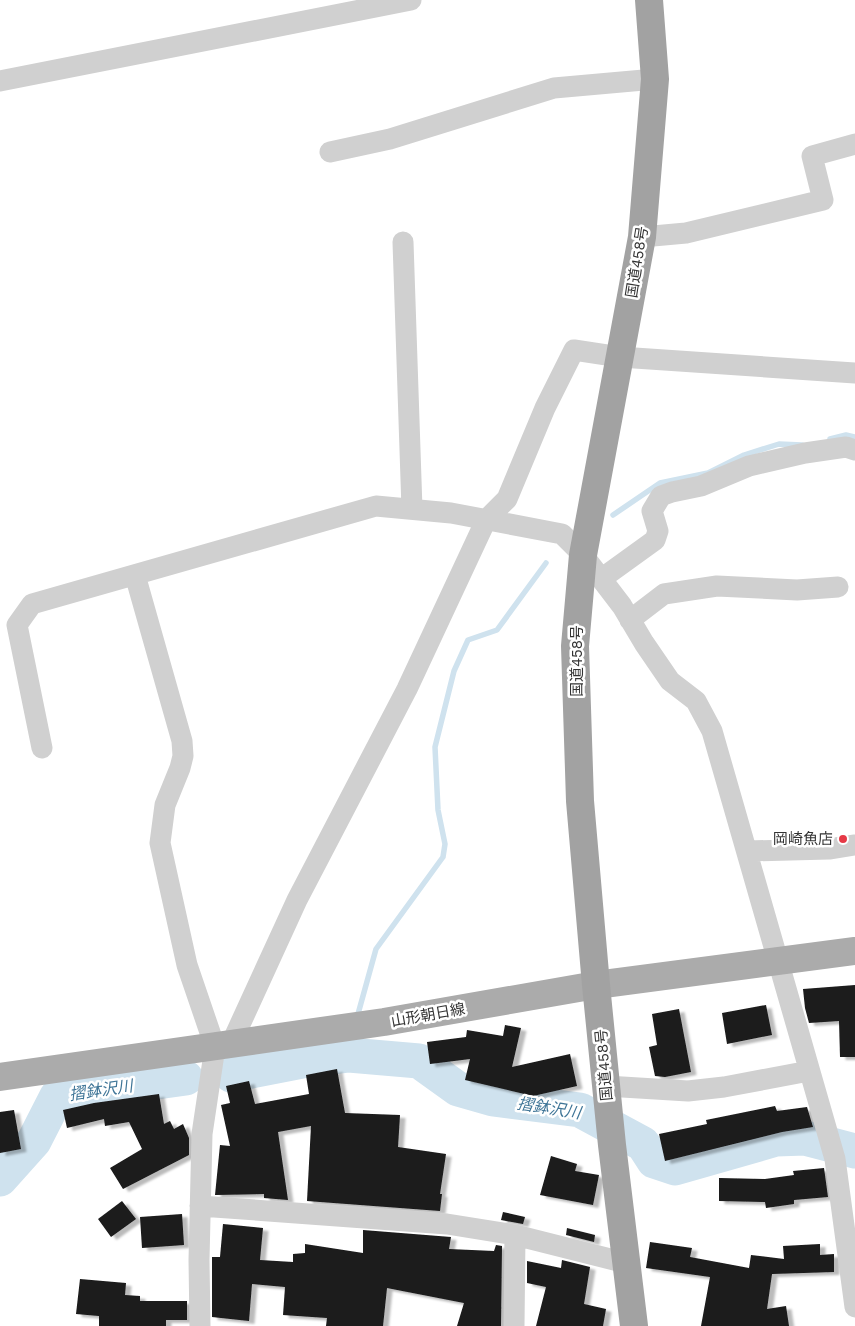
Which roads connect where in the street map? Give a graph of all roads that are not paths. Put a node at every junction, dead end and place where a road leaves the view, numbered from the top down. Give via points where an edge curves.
1 (411, 0) edge
2 (649, 0) edge
3 (655, 79) junction
4 (0, 82) edge
5 (855, 144) edge
6 (330, 152) dead end
7 (642, 237) junction
8 (403, 242) dead end
9 (620, 357) junction
10 (855, 373) edge
11 (855, 450) edge
12 (412, 509) junction
13 (486, 520) junction
14 (583, 555) junction
15 (134, 575) junction
16 (601, 579) junction
17 (838, 587) dead end
18 (630, 620) junction
19 (42, 748) dead end
20 (855, 845) edge
21 (748, 851) junction
22 (855, 951) edge
23 (778, 962) junction
24 (596, 985) junction
25 (223, 1046) junction
26 (809, 1072) junction
27 (0, 1077) edge
28 (607, 1097) junction
29 (200, 1206) junction
30 (515, 1235) junction
31 (626, 1262) junction
32 (855, 1303) edge
33 (200, 1326) edge
34 (514, 1326) edge
35 (634, 1326) edge

1 - 4 street
2 - 3 highway, 国道458号
3 - 6 street via 554,88 390,139
3 - 7 highway, 国道458号
5 - 7 street via 812,156 823,200 686,233
7 - 9 highway, 国道458号
8 - 12 street
9 - 10 street
9 - 13 street via 574,350 545,408 507,499
9 - 14 highway, 国道458号
11 - 16 street via 846,447 805,453 749,466 701,486 661,496 652,511 658,531 655,540
12 - 13 street
12 - 15 street via 376,506
13 - 14 street via 562,534
13 - 25 street via 407,689
14 - 16 street
14 - 24 highway, 国道458号 via 575,646 580,801
15 - 19 street via 32,604 17,625
15 - 25 street via 182,741 182,762 164,805 160,843 187,965
16 - 18 street
17 - 18 street via 797,590 717,586 664,594
18 - 21 street via 670,681 696,701 708,724
20 - 21 street via 829,849
21 - 23 street
22 - 23 main road, 山形朝日線
23 - 24 main road, 山形朝日線
23 - 26 street
24 - 25 main road, 山形朝日線
24 - 28 highway, 国道458号
25 - 27 main road, 山形朝日線
25 - 29 street via 202,1134
26 - 28 street via 724,1087
26 - 32 street via 835,1159
28 - 31 highway, 国道458号
29 - 30 street via 447,1224
29 - 33 street
30 - 31 street
30 - 34 street
31 - 35 highway, 国道458号

